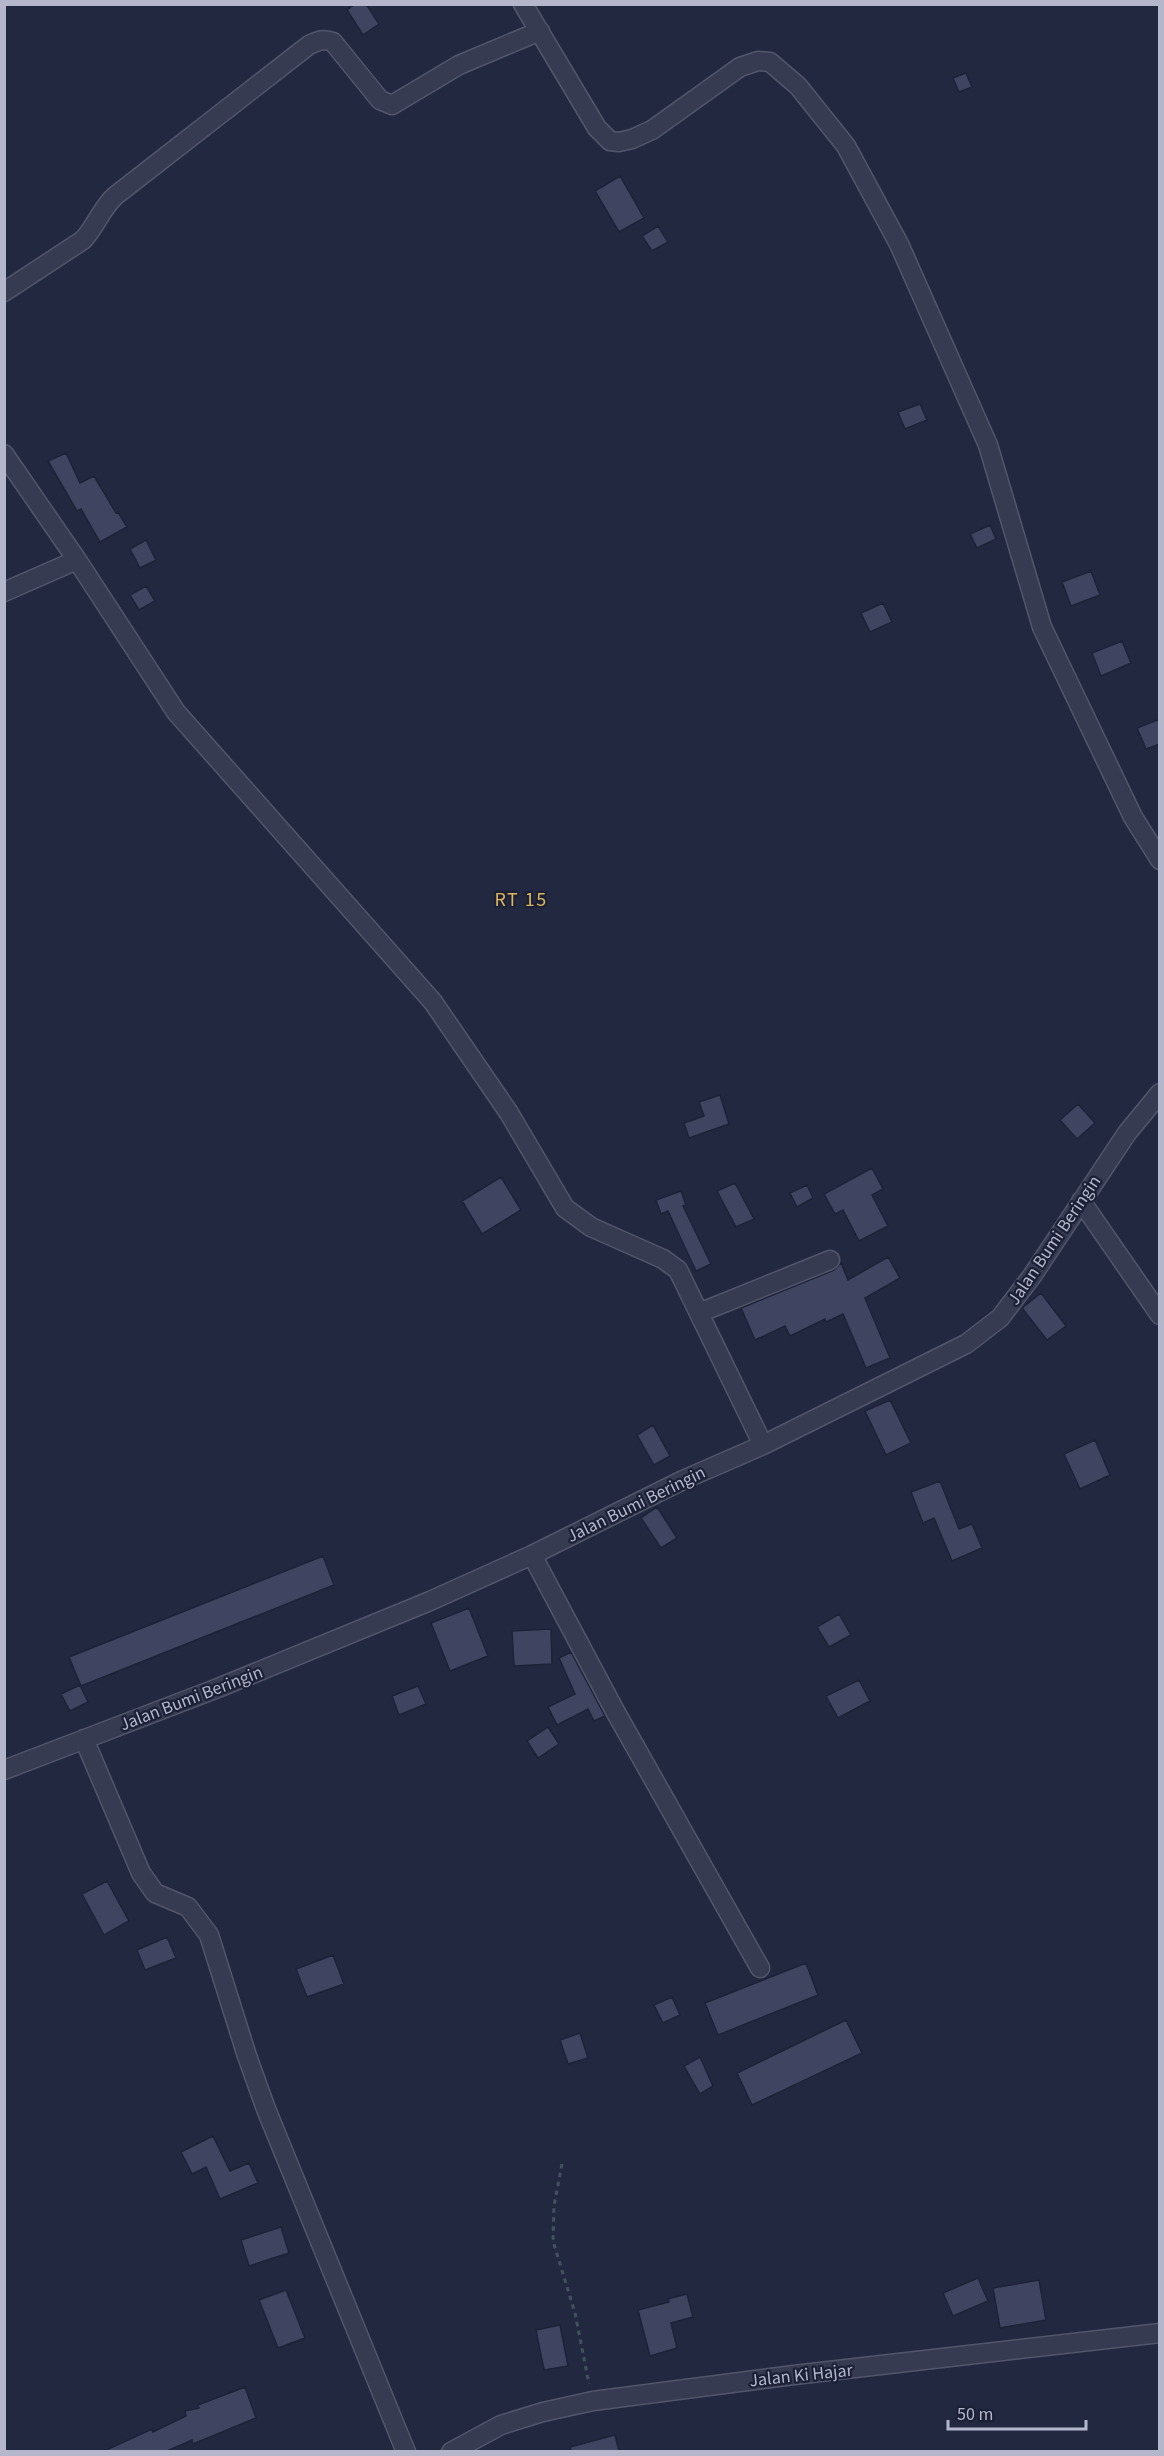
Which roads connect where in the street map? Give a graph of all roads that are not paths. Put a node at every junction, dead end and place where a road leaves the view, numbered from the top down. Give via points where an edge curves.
1 (523, 4) edge
2 (540, 31) junction
3 (4, 292) edge
4 (4, 454) edge
5 (77, 560) junction
6 (4, 592) edge
7 (1160, 860) edge
8 (1160, 1093) edge
9 (1081, 1201) junction
10 (830, 1260) dead end
11 (699, 1313) junction
12 (1160, 1315) edge
13 (763, 1445) junction
14 (532, 1555) junction
15 (84, 1739) junction
16 (4, 1770) edge
17 (760, 1968) dead end
18 (1160, 2333) edge
19 (406, 2451) edge
20 (451, 2451) edge

1 - 2 street
2 - 3 street via 459,64 392,105 380,100 333,42 326,39 309,45 104,205 92,231 83,240
2 - 7 street via 597,128 610,141 632,139 652,130 740,67 770,62 798,86 846,146 899,244 988,445 1042,627 1133,817
4 - 5 street
5 - 6 street
5 - 11 street via 176,712 433,1002 509,1113 565,1208 591,1227 663,1259 678,1270
8 - 9 street, Jalan Bumi Beringin via 1127,1133
9 - 12 street
9 - 13 street, Jalan Bumi Beringin via 1032,1276 985,1332
10 - 11 street
11 - 13 street
13 - 14 street, Jalan Bumi Beringin
14 - 15 street, Jalan Bumi Beringin via 430,1601
14 - 17 street
15 - 16 street, Jalan Bumi Beringin
15 - 19 street via 151,1889 188,1907 209,1935 266,2109
18 - 20 street, Jalan Ki Hajar via 592,2401 501,2425

